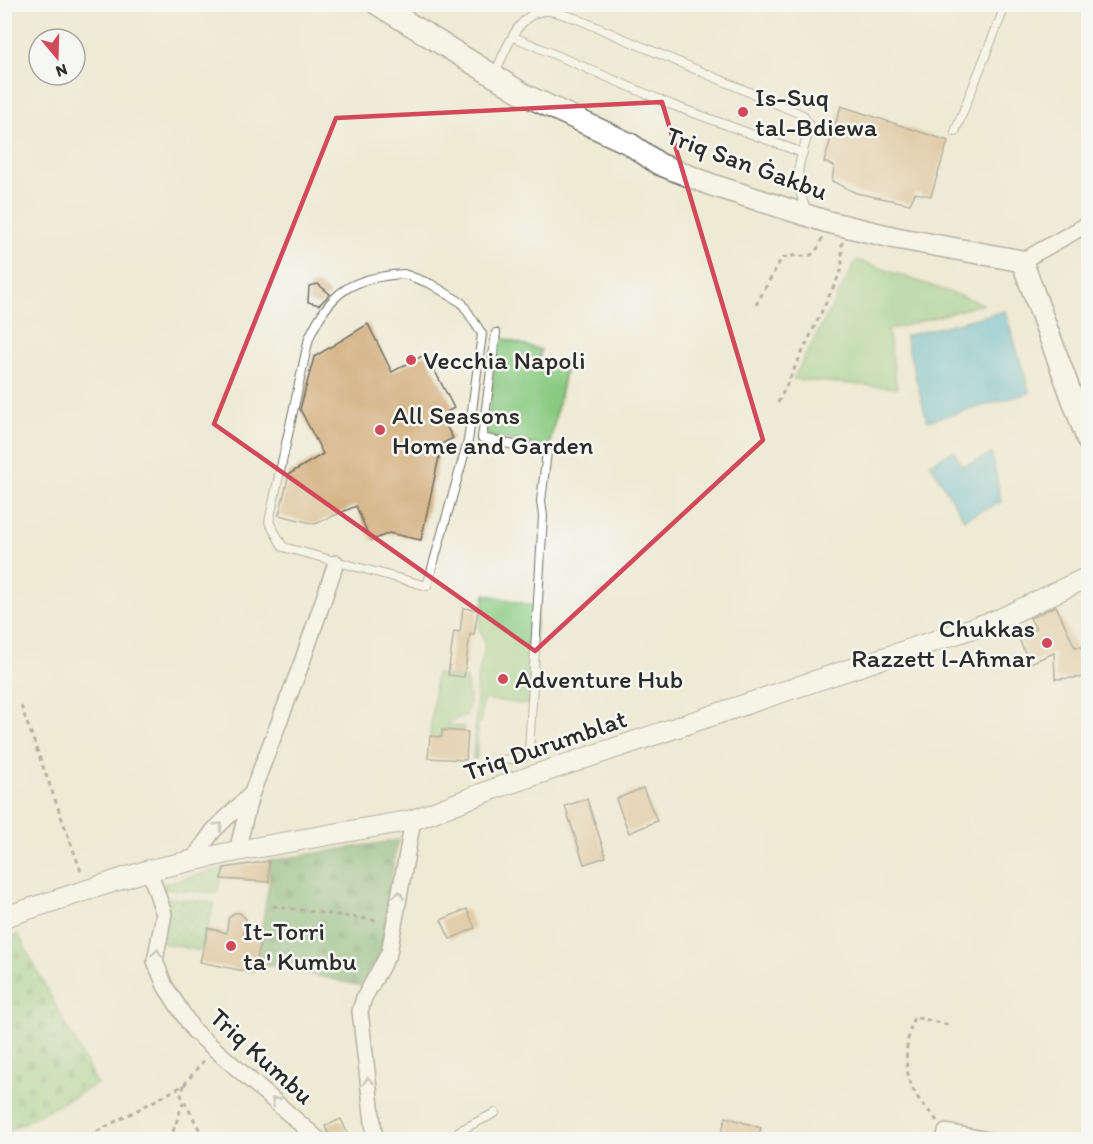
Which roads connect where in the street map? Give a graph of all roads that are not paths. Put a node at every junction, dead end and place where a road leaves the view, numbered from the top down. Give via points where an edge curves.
1 (377, 4) edge
2 (1006, 4) edge
3 (514, 37) junction
4 (493, 76) junction
5 (956, 132) dead end
6 (803, 153) junction
7 (826, 221) junction
8 (1089, 224) edge
9 (1022, 261) junction
10 (496, 333) dead end
11 (1089, 441) edge
12 (336, 563) junction
13 (1089, 577) edge
14 (501, 760) dead end
15 (251, 795) junction
16 (413, 820) junction
17 (237, 851) junction
18 (192, 861) junction
19 (149, 870) junction
20 (4, 917) edge
21 (495, 1113) dead end
22 (945, 1136) edge
23 (319, 1140) edge
24 (375, 1140) edge
25 (459, 1140) edge
26 (989, 1140) edge

1 - 4 main road, Triq San Ġakbu
2 - 5 lane
3 - 4 lane
3 - 6 lane via 672,105
3 - 6 lane via 532,12 548,10 575,18 803,115 810,128
4 - 7 main road, Triq San Ġakbu via 630,144 659,164
6 - 7 lane via 796,173 797,188
7 - 9 main road, Triq San Ġakbu
8 - 9 street
9 - 11 main road
10 - 14 lane via 482,438 547,452 541,501 529,751 524,758
12 - 12 lane via 283,547 268,522 309,338 318,317 343,289 372,276 404,274 431,284 462,303 482,334 468,441 426,586
12 - 15 street
13 - 16 street, Triq Durumblat via 1000,619 499,787
15 - 17 street
18 -> 15 street via 213,831
16 - 17 street, Triq Durumblat
24 -> 16 street via 360,1011 388,953
17 - 18 street, Triq Durumblat
18 - 19 street, Triq Durumblat
19 - 20 street, Triq Durumblat
23 -> 19 street, Triq Kumbu via 194,1031 165,986 155,961 164,914
21 - 25 lane via 459,1131
22 - 26 street

